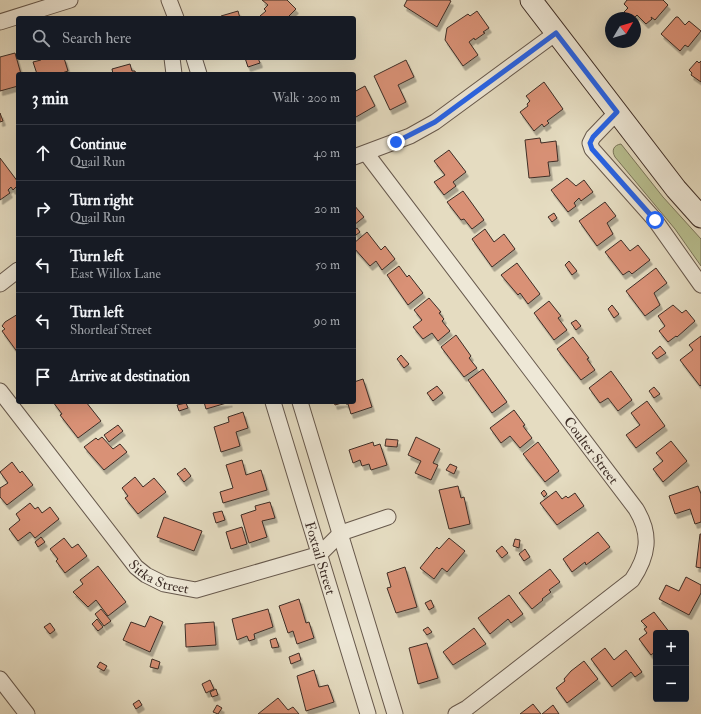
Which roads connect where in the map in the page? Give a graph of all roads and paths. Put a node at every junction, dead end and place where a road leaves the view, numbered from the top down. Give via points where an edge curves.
1 (70, 0) edge
2 (162, 0) edge
3 (168, 0) edge
4 (531, 0) edge
5 (19, 16) edge
6 (165, 16) edge
7 (175, 16) edge
8 (16, 17) edge
9 (0, 22) edge
10 (556, 33) junction
11 (172, 60) edge
12 (195, 60) edge
13 (174, 72) edge
14 (199, 72) edge
15 (617, 112) junction
16 (360, 155) edge
17 (701, 217) edge
18 (16, 272) edge
19 (0, 284) edge
20 (701, 285) edge
21 (0, 391) edge
22 (275, 404) edge
23 (301, 404) edge
24 (388, 517) dead end
25 (341, 533) junction
26 (320, 554) junction
27 (0, 679) edge
28 (27, 714) edge
29 (368, 714) edge
30 (395, 714) edge
31 (456, 714) edge

1 - 5 street
2 - 6 street
3 - 7 street
4 - 10 main road
8 - 9 street
10 - 15 main road
10 - 16 street via 435,122 410,136
11 - 13 street
12 - 14 street
15 - 17 main road via 676,189
15 - 20 street via 593,137 590,143 592,149 655,220
16 - 31 street, Coulter Street via 636,509 646,533 646,550 641,566 632,580
18 - 19 street
21 - 26 street, Sitka Street via 136,567 155,580 196,590
22 - 26 street, Foxtail Street
23 - 25 street, Foxtail Street
24 - 25 street, Sitka Street
25 - 26 street, Sitka Street
25 - 30 street, Foxtail Street
26 - 29 street, Foxtail Street
27 - 28 street

